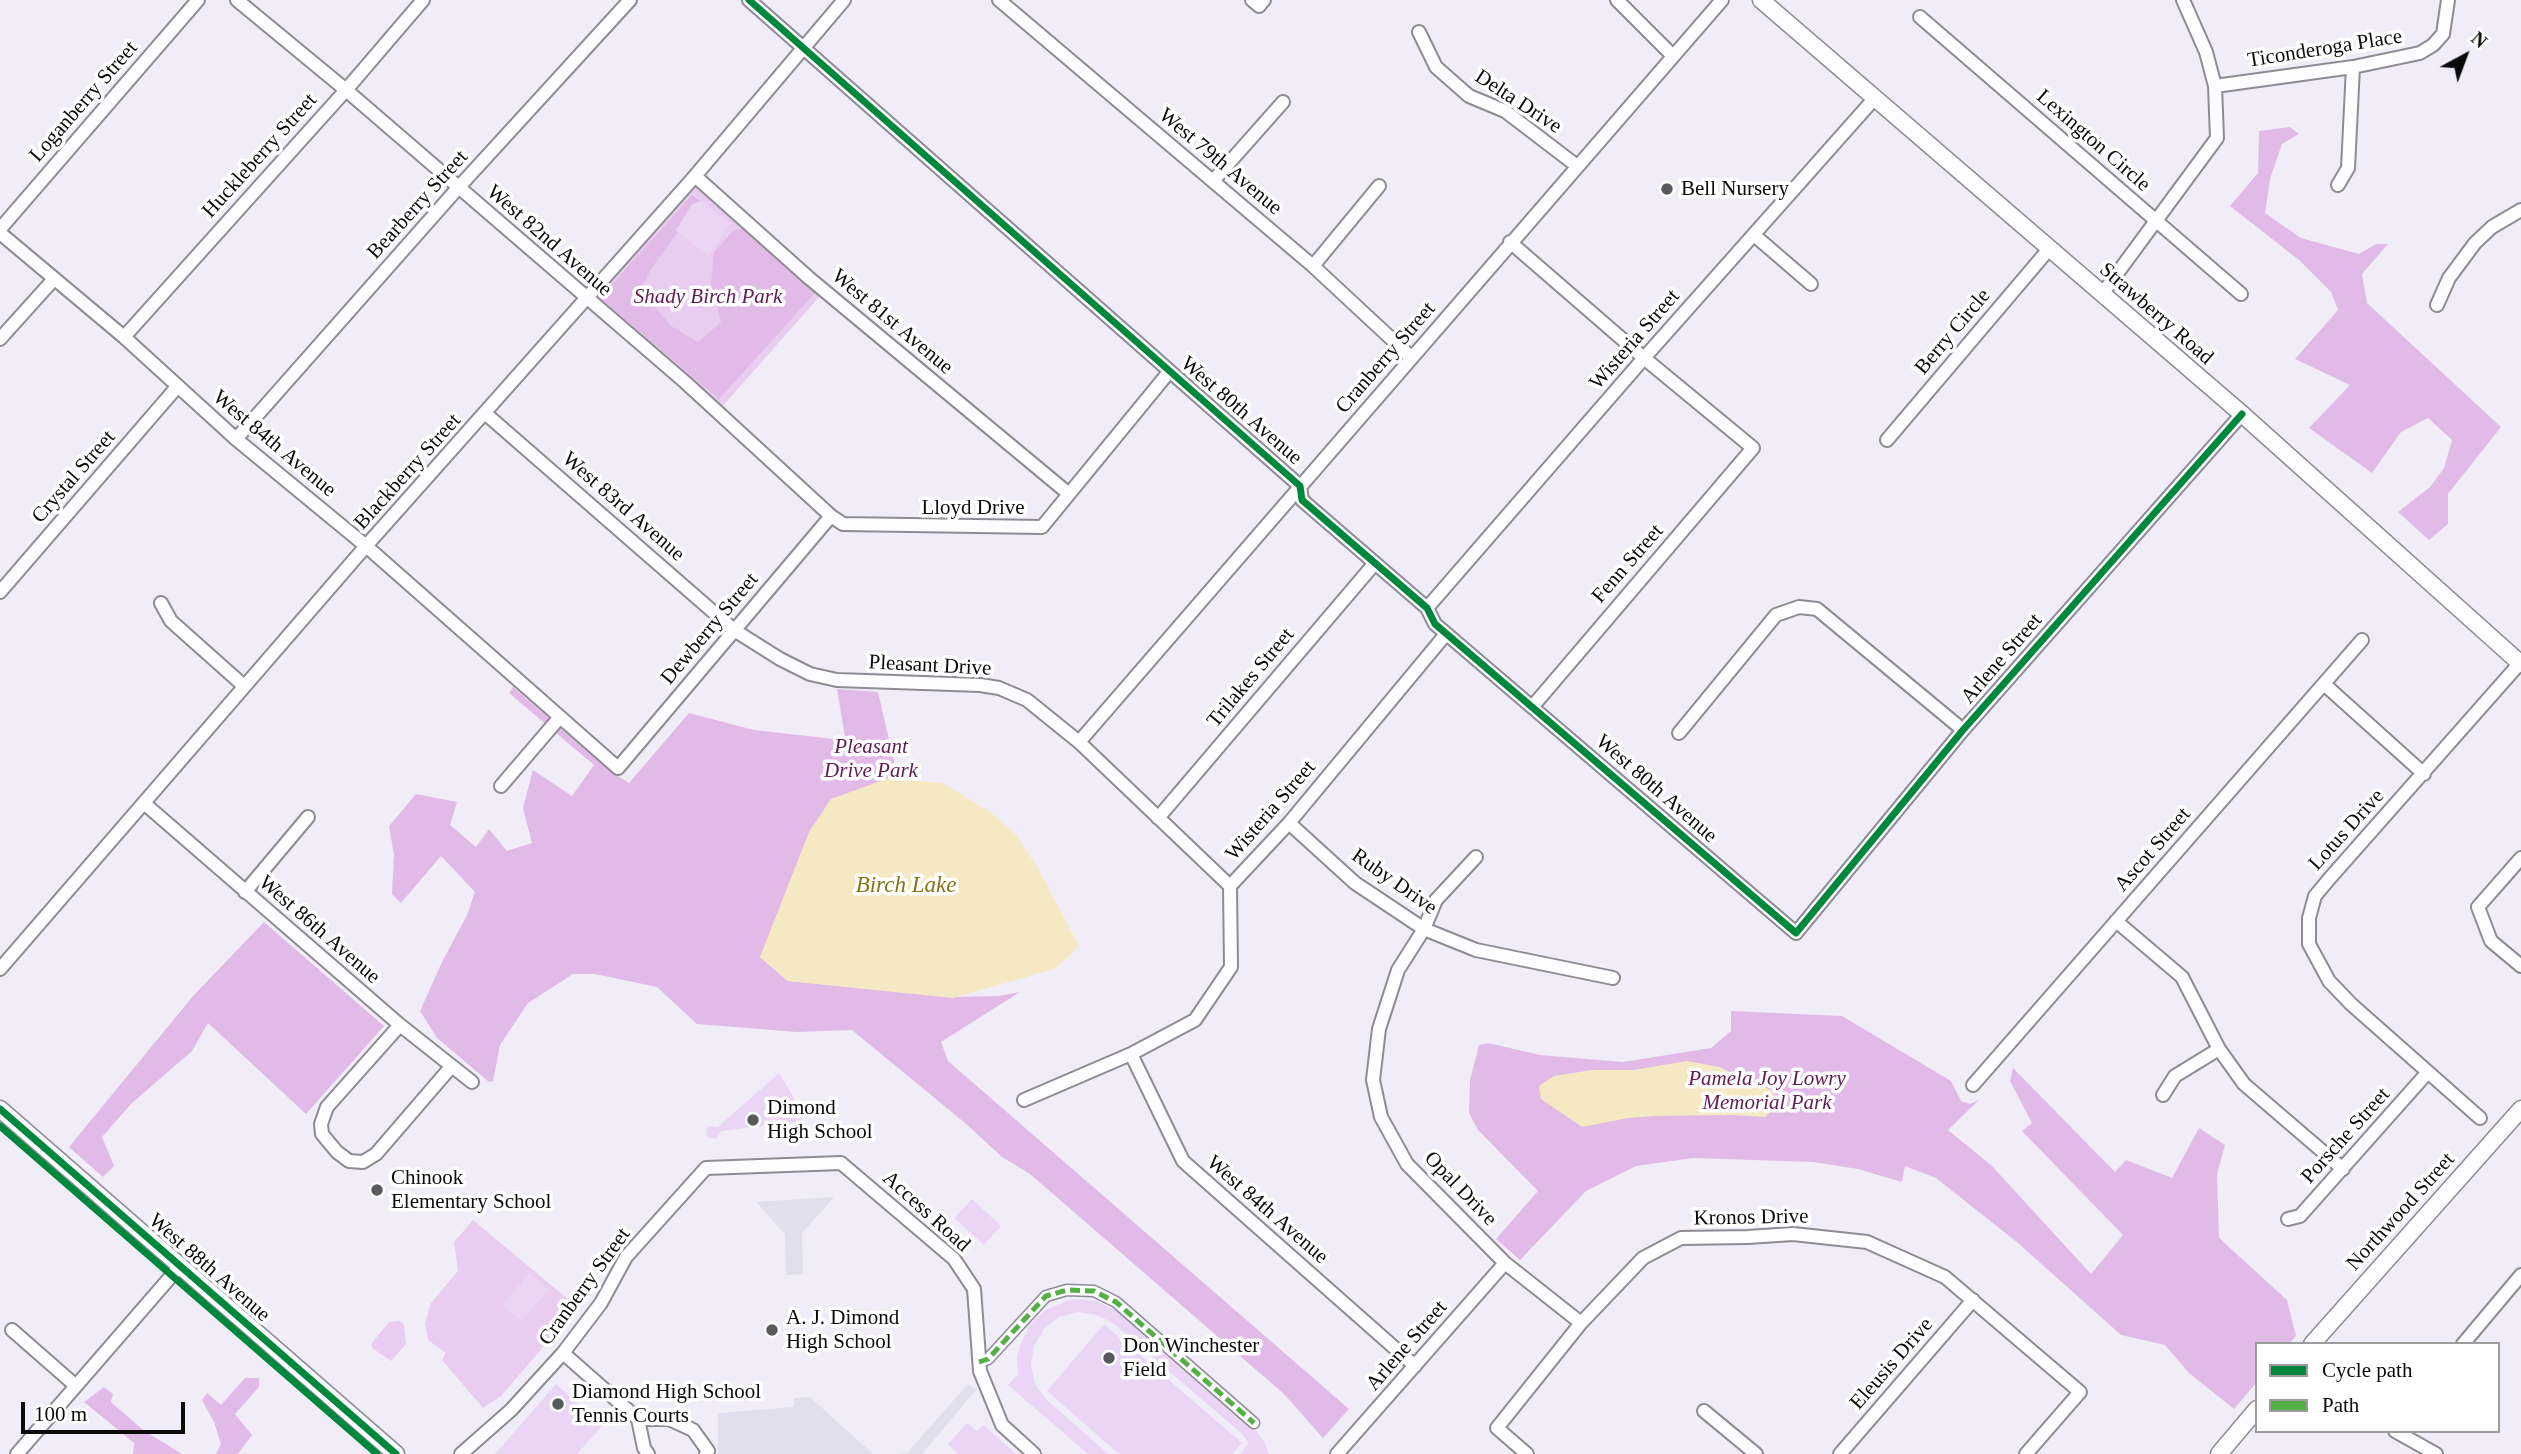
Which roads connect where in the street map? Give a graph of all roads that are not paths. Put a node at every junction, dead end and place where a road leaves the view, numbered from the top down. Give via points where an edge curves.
1 (198, 0) edge
2 (237, 0) edge
3 (423, 0) edge
4 (631, 0) edge
5 (749, 0) edge
6 (844, 0) edge
7 (999, 0) edge
8 (1617, 0) edge
9 (1722, 0) edge
10 (1761, 0) edge
11 (2183, 0) edge
12 (2448, 0) edge
13 (1920, 17) dead end
14 (1419, 32) dead end
15 (804, 49) junction
16 (1673, 56) junction
17 (2353, 67) junction
18 (2215, 86) junction
19 (346, 90) junction
20 (1874, 99) junction
21 (1283, 102) dead end
22 (1577, 166) junction
23 (695, 176) junction
24 (1213, 181) junction
25 (2338, 185) dead end
26 (1379, 186) dead end
27 (458, 188) junction
28 (2521, 210) edge
29 (2155, 219) junction
30 (0, 231) edge
31 (1755, 235) junction
32 (1510, 242) junction
33 (2049, 249) junction
34 (1313, 266) junction
35 (54, 279) junction
36 (1811, 284) dead end
37 (2102, 294) junction
38 (2241, 294) dead end
39 (586, 299) junction
40 (2437, 305) dead end
41 (124, 337) junction
42 (0, 339) edge
43 (1412, 358) junction
44 (1644, 358) junction
45 (1169, 372) junction
46 (177, 387) junction
47 (486, 414) junction
48 (2242, 414) junction
49 (236, 439) junction
50 (1887, 440) dead end
51 (1300, 486) junction
52 (1069, 494) junction
53 (831, 516) junction
54 (366, 546) junction
55 (1375, 563) junction
56 (0, 592) edge
57 (161, 603) dead end
58 (1427, 608) junction
59 (734, 629) junction
60 (1446, 634) junction
61 (2362, 640) dead end
62 (2520, 663) edge
63 (2324, 684) junction
64 (244, 687) junction
65 (1533, 706) junction
66 (560, 717) junction
67 (1963, 730) junction
68 (1679, 733) dead end
69 (1079, 742) junction
70 (618, 768) joint
71 (2424, 774) junction
72 (500, 786) dead end
73 (145, 804) junction
74 (308, 817) dead end
75 (1157, 818) junction
76 (1289, 823) junction
77 (1476, 857) dead end
78 (2521, 858) edge
79 (1230, 886) junction
80 (245, 892) junction
81 (2116, 920) junction
82 (1424, 929) junction
83 (1796, 933) joint
84 (2521, 967) edge
85 (0, 969) edge
86 (1613, 978) dead end
87 (400, 1025) junction
88 (2219, 1049) junction
89 (1131, 1054) junction
90 (451, 1067) junction
91 (2428, 1072) junction
92 (472, 1082) dead end
93 (1973, 1085) dead end
94 (2163, 1095) dead end
95 (1024, 1100) dead end
96 (2521, 1108) edge
97 (0, 1109) edge
98 (2480, 1118) dead end
99 (706, 1167) joint
100 (2343, 1169) junction
101 (2288, 1219) dead end
102 (1505, 1263) junction
103 (180, 1266) junction
104 (2521, 1275) edge
105 (1973, 1300) junction
106 (1581, 1323) junction
107 (12, 1331) dead end
108 (2314, 1342) edge
109 (2465, 1342) edge
110 (563, 1353) junction
111 (979, 1362) junction
112 (1415, 1366) junction
113 (76, 1386) junction
114 (1704, 1411) dead end
115 (2255, 1411) edge
116 (638, 1419) junction
117 (1254, 1423) dead end
118 (2399, 1433) edge
119 (18, 1454) edge
120 (396, 1454) edge
121 (461, 1454) edge
122 (648, 1454) edge
123 (706, 1454) edge
124 (1034, 1454) edge
125 (1337, 1454) edge
126 (1527, 1454) edge
127 (1756, 1454) edge
128 (1840, 1454) edge
129 (2026, 1454) edge
130 (2219, 1454) edge
131 (2436, 1454) edge

1 - 30 street, Loganberry Street
2 - 19 street, West 82nd Avenue
3 - 19 street, Huckleberry Street
4 - 27 street, Bearberry Street
5 - 15 street, West 80th Avenue
6 - 15 street, Blackberry Street
7 - 24 street, West 79th Avenue
8 - 16 street
9 - 16 street, Cranberry Street
10 - 20 street, Strawberry Road
11 - 18 street
12 - 17 street, Ticonderoga Place via 2443,34 2433,46
13 - 29 street, Lexington Circle
14 - 22 street, Delta Drive via 1436,67 1469,96 1505,111
15 - 23 street, Blackberry Street
15 - 45 street, West 80th Avenue
16 - 22 street, Cranberry Street
17 - 18 street, Ticonderoga Place
17 - 25 street via 2348,168
18 - 29 street via 2217,138
19 - 27 street, West 82nd Avenue
19 - 41 street, Huckleberry Street
20 - 31 street, Wisteria Street
20 - 33 street, Strawberry Road
21 - 24 street
22 - 32 street, Cranberry Street
23 - 39 street, Blackberry Street
23 - 52 street, West 81st Avenue via 809,278
24 - 34 street, West 79th Avenue
26 - 34 street
27 - 39 street, West 82nd Avenue
27 - 49 street, Bearberry Street
28 - 40 street via 2475,243 2449,278
29 - 37 street
29 - 38 street, Lexington Circle
30 - 35 street, West 84th Avenue
31 - 36 street
31 - 44 street, Wisteria Street
32 - 43 street, Cranberry Street
32 - 44 street
33 - 37 street, Strawberry Road
33 - 50 street, Berry Circle
34 - 43 street, West 79th Avenue
35 - 41 street, West 84th Avenue
35 - 42 street
37 - 48 street, Strawberry Road
39 - 47 street, Blackberry Street
39 - 53 street, West 82nd Avenue via 685,382
41 - 46 street, West 84th Avenue
43 - 51 street, Cranberry Street
44 - 58 street, Wisteria Street
44 - 65 street, Fenn Street via 1754,448
45 - 51 street, West 80th Avenue
45 - 52 street, Lloyd Drive
46 - 49 street, West 84th Avenue
46 - 56 street, Crystal Street
47 - 54 street, Blackberry Street
47 - 59 street, West 83rd Avenue
48 - 62 street, Strawberry Road
48 - 67 street, Arlene Street
49 - 54 street, West 84th Avenue
51 - 55 street, West 80th Avenue via 1302,500
51 - 69 street, Cranberry Street
52 - 53 street, Lloyd Drive via 1042,527 872,526 842,524
53 - 59 street, Dewberry Street
54 - 64 street, Blackberry Street
54 - 66 street, West 84th Avenue
55 - 58 street, West 80th Avenue
55 - 75 street, Trilakes Street
57 - 64 street via 171,621
58 - 60 street, West 80th Avenue
59 - 69 street, Pleasant Drive via 780,660 823,677 999,688 1027,700
59 - 70 street, Dewberry Street
60 - 65 street, West 80th Avenue
60 - 76 street, Wisteria Street
61 - 63 street, Ascot Street
62 - 71 street, Lotus Drive
63 - 71 street
63 - 81 street, Ascot Street
64 - 73 street, Blackberry Street
65 - 83 street, West 80th Avenue
66 - 70 street, West 84th Avenue
66 - 72 street
67 - 68 street via 1817,609 1799,607 1776,615
67 - 83 street, Arlene Street
69 - 75 street, Pleasant Drive
71 - 91 street, Lotus Drive via 2315,895 2309,944 2329,981
73 - 80 street, West 86th Avenue
73 - 85 street, Blackberry Street
74 - 80 street
75 - 79 street, Pleasant Drive
76 - 79 street, Wisteria Street
76 - 82 street, Ruby Drive via 1355,883
77 - 82 street, Opal Drive via 1436,900
78 - 84 street via 2478,906 2491,942
79 - 89 street, Wisteria Street via 1231,967 1195,1020
80 - 87 street, West 86th Avenue
81 - 88 street via 2182,977
81 - 93 street, Ascot Street
82 - 86 street, Ruby Drive via 1476,950
82 - 102 street, Opal Drive via 1398,970 1379,1029 1373,1080 1381,1117 1407,1164
87 - 90 street, West 86th Avenue
87 - 90 street via 327,1107 322,1134 337,1152 349,1161 363,1162 376,1154
88 - 94 street via 2175,1076
88 - 100 street via 2244,1084
89 - 95 street, Wisteria Street
89 - 112 street, West 84th Avenue via 1183,1161
90 - 92 street, West 86th Avenue
91 - 98 street, Lotus Drive
91 - 100 street, Porsche Street
96 - 108 street, Northwood Street
97 - 103 street, West 88th Avenue
99 - 110 street, Cranberry Street via 626,1257 601,1303
99 - 111 street, Access Road via 841,1163 954,1259 974,1289
100 - 101 street, Porsche Street via 2300,1216
102 - 106 street, Opal Drive
102 - 112 street, Arlene Street
103 - 113 street
103 - 120 street, West 88th Avenue
104 - 109 street
105 - 106 street, Kronos Drive via 1945,1277 1867,1242 1793,1234 1681,1238 1643,1258
105 - 128 street, Eleusis Drive
105 - 129 street, Kronos Drive via 2080,1392
106 - 126 street, Kronos Drive via 1497,1428
107 - 113 street
110 - 116 street
110 - 121 street, Cranberry Street via 512,1410
111 - 117 street via 988,1359 1046,1296 1067,1290 1094,1291 1116,1302
111 - 124 street, Access Road via 1002,1426
112 - 125 street, Arlene Street
113 - 119 street
114 - 127 street
115 - 130 street
116 - 122 street
116 - 123 street via 669,1419 693,1430
118 - 131 street

